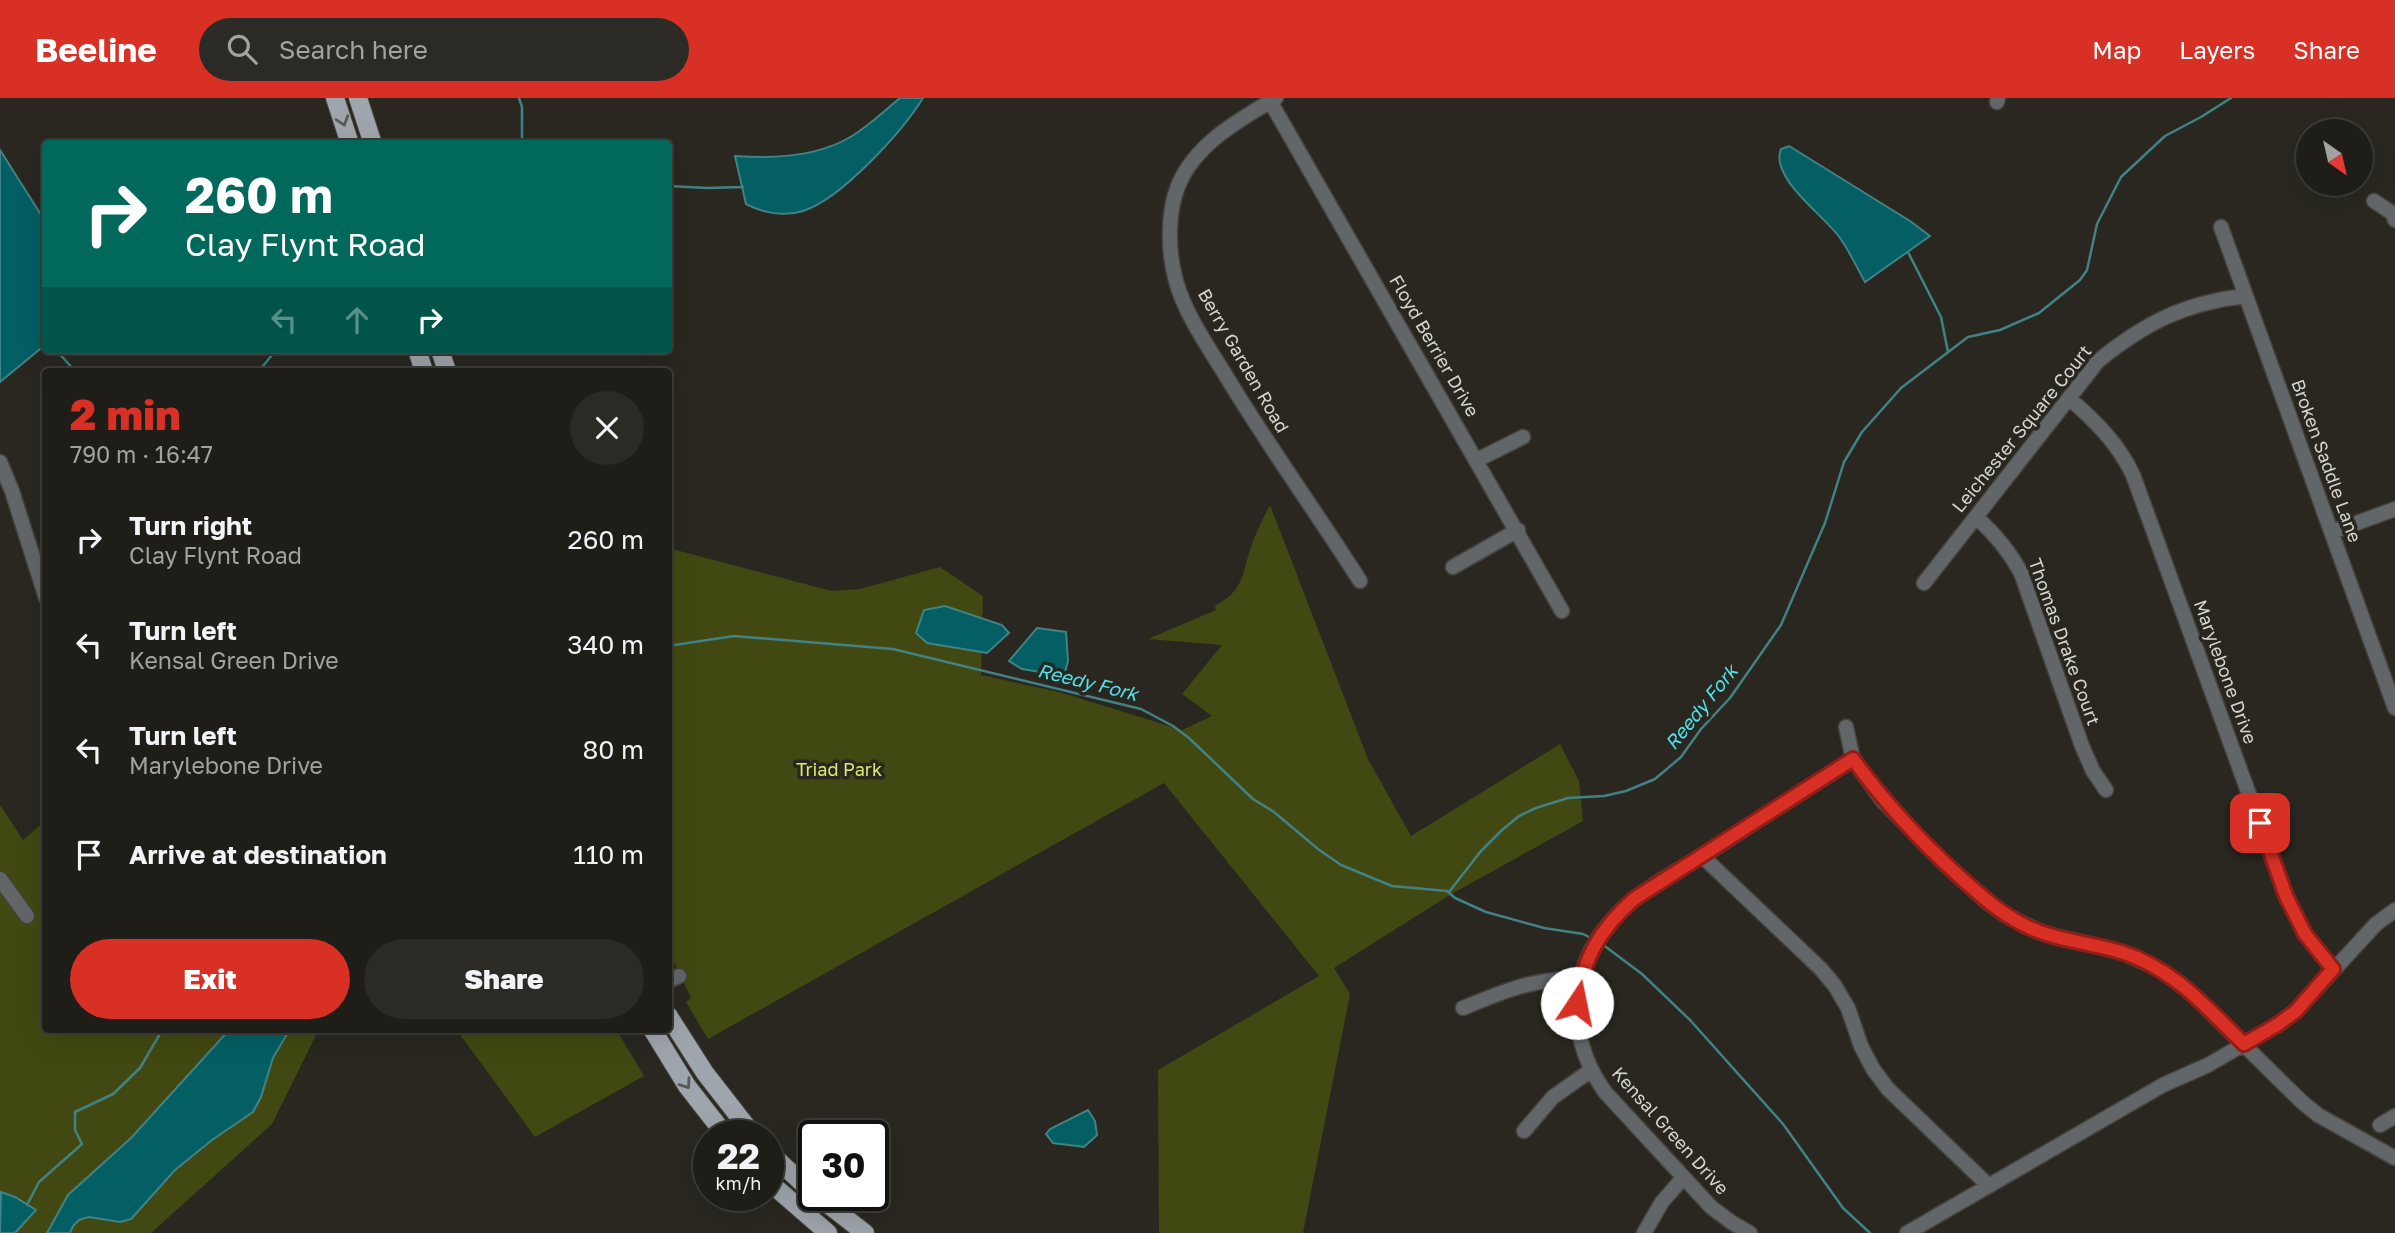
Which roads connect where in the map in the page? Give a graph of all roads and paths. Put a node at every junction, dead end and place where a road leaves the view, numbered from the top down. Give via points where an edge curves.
1 (335, 98) edge
2 (358, 98) edge
3 (1273, 99) edge
4 (350, 140) edge
5 (372, 140) edge
6 (2374, 201) dead end
7 (2395, 220) edge
8 (2221, 227) dead end
9 (2245, 296) junction
10 (2069, 398) junction
11 (1523, 437) dead end
12 (1477, 460) junction
13 (0, 462) edge
14 (2395, 509) edge
15 (1976, 517) junction
16 (1518, 530) junction
17 (2332, 532) junction
18 (1452, 567) dead end
19 (1360, 581) dead end
20 (1924, 583) dead end
21 (42, 585) edge
22 (1562, 611) dead end
23 (2395, 708) edge
24 (1846, 727) dead end
25 (1853, 759) junction
26 (2106, 790) dead end
27 (1702, 856) junction
28 (0, 879) edge
29 (2395, 910) edge
30 (27, 916) dead end
31 (2333, 969) junction
32 (1581, 978) junction
33 (1463, 1008) dead end
34 (672, 1021) edge
35 (654, 1033) edge
36 (667, 1033) edge
37 (2244, 1044) junction
38 (1590, 1071) junction
39 (735, 1113) junction
40 (2395, 1116) edge
41 (714, 1120) edge
42 (741, 1120) edge
43 (2380, 1125) dead end
44 (1524, 1131) dead end
45 (2395, 1158) edge
46 (784, 1166) edge
47 (798, 1178) edge
48 (1684, 1178) junction
49 (1989, 1186) junction
50 (784, 1195) edge
51 (837, 1211) edge
52 (828, 1233) edge
53 (865, 1233) edge
54 (1644, 1233) edge
55 (1750, 1233) edge
56 (1907, 1233) edge

1 -> 4 main road
2 - 5 main road
3 - 12 street, Floyd Berrier Drive
3 - 19 street, Berry Garden Road via 1228,126 1184,176 1172,211 1171,260 1202,337
6 - 7 street
8 - 9 street, Broken Saddle Lane
9 - 10 street, Leichester Square Court via 2180,311 2138,331 2098,361
9 - 17 street, Broken Saddle Lane
10 - 15 street, Leichester Square Court
10 - 31 street, Marylebone Drive via 2118,447 2133,475 2286,896 2305,934
11 - 12 street
12 - 16 street, Floyd Berrier Drive
13 - 21 street
14 - 17 street
15 - 20 street, Leichester Square Court
15 - 26 street, Thomas Drake Court via 2003,544 2021,573 2082,746
16 - 18 street
16 - 22 street, Floyd Berrier Drive
17 - 23 street, Broken Saddle Lane
24 - 25 street
25 - 27 street, Kensal Green Drive
25 - 37 street via 1882,800 1988,903 2043,933 2121,952 2159,969
27 - 32 street, Kensal Green Drive via 1619,912 1603,931
27 - 49 street via 1836,986 1861,1046 1888,1089
28 - 30 street
29 - 31 street
31 - 37 street via 2296,1011
32 - 33 street via 1528,983
32 - 38 street, Kensal Green Drive via 1577,1028
34 - 39 main road
35 -> 41 main road
36 - 39 main road
37 - 45 street via 2318,1115
37 - 49 street via 2163,1085
38 - 44 street via 1553,1097
38 - 48 street, Kensal Green Drive
39 - 42 main road
40 - 43 street
46 - 47 main road
48 - 54 street via 1662,1202
48 - 55 street, Kensal Green Drive via 1711,1206
49 - 56 street
50 - 52 main road
51 - 53 main road

